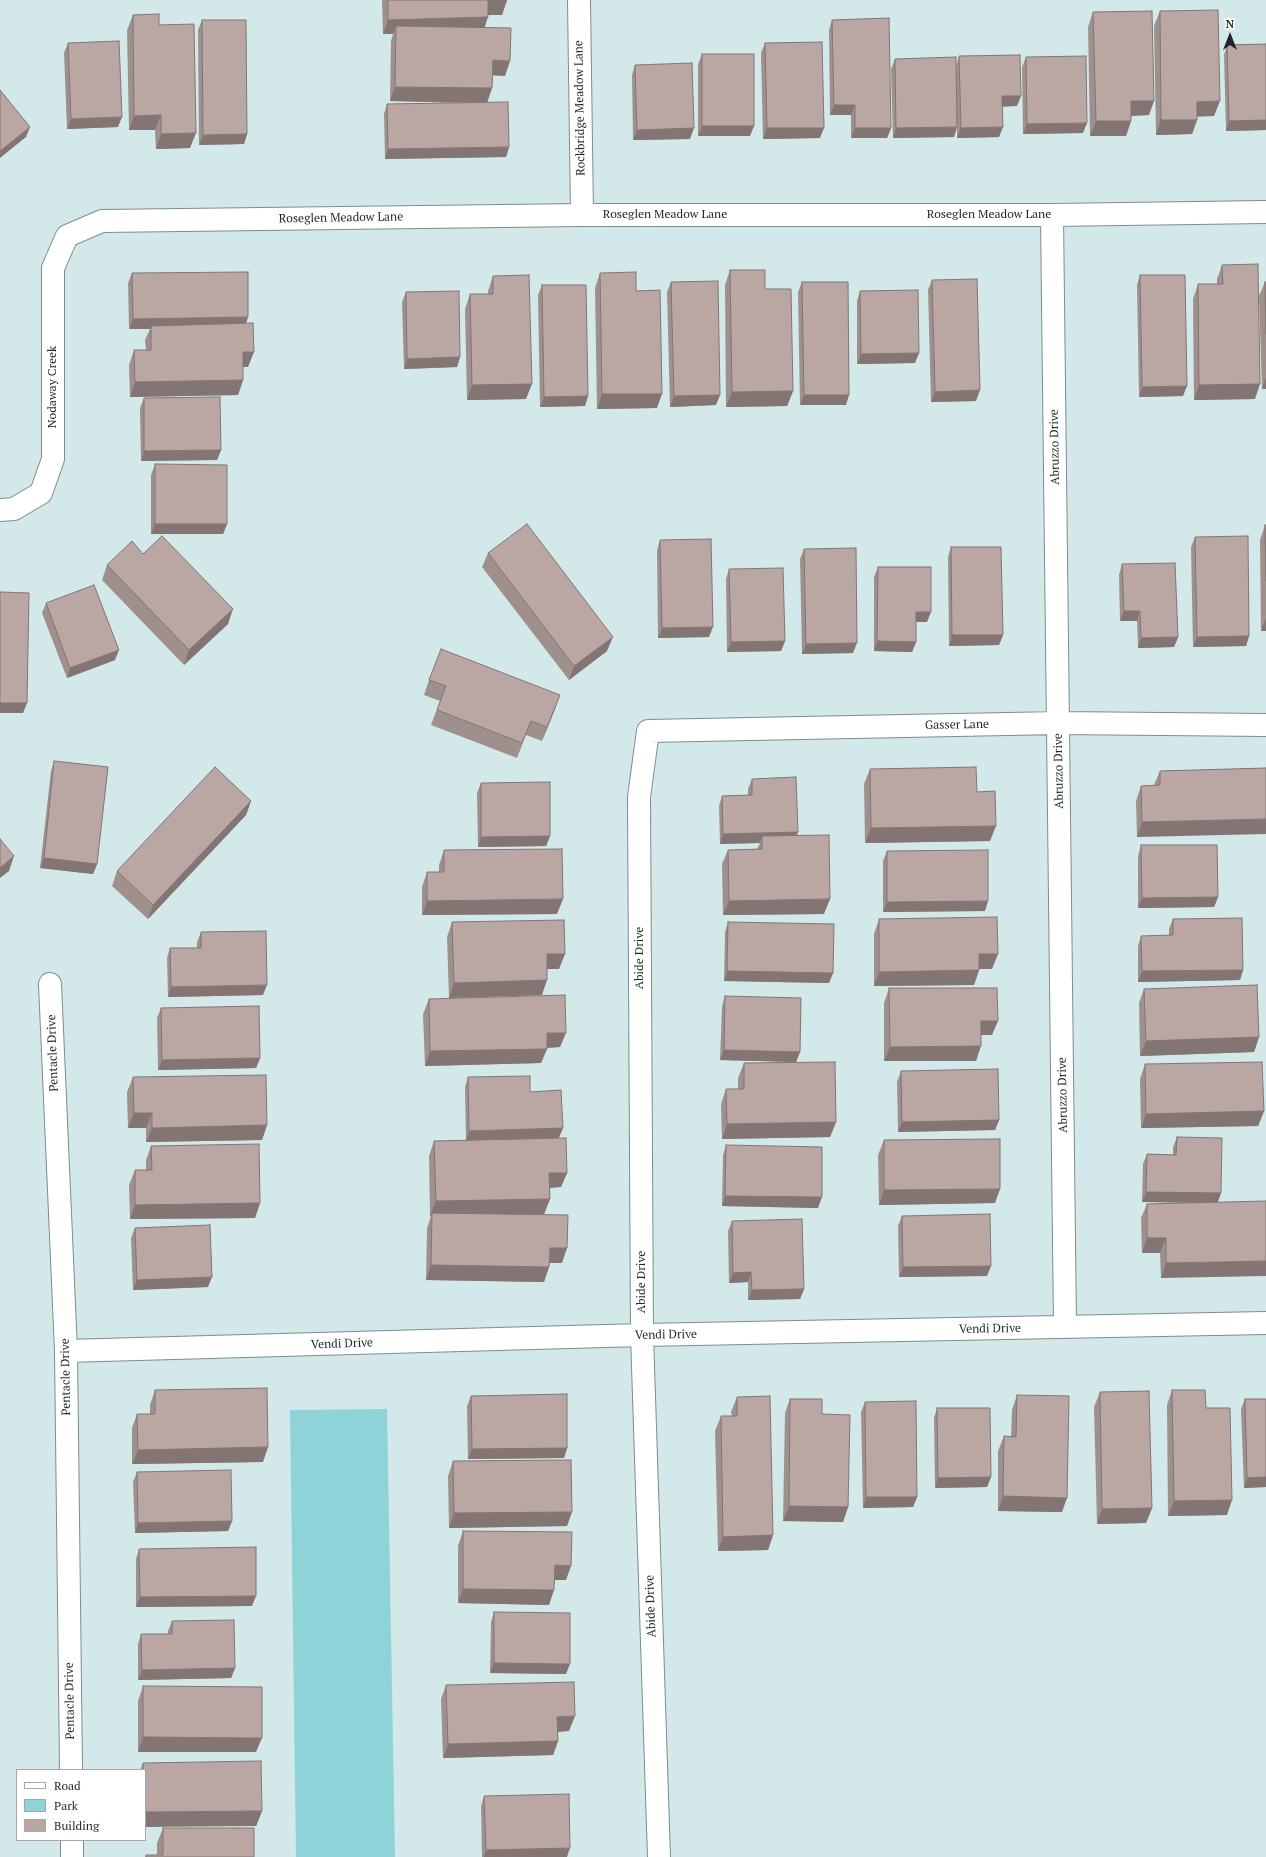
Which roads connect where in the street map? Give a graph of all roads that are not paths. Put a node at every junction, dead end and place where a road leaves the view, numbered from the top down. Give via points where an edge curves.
1 (579, 0) edge
2 (1266, 212) edge
3 (582, 215) junction
4 (1052, 215) junction
5 (67, 236) joint
6 (0, 510) edge
7 (1059, 723) junction
8 (1266, 724) edge
9 (648, 731) joint
10 (50, 984) dead end
11 (1266, 1324) edge
12 (1065, 1327) junction
13 (642, 1335) junction
14 (66, 1351) junction
15 (71, 1769) edge
16 (72, 1841) edge
17 (72, 1857) edge
18 (659, 1857) edge

1 - 3 street, Rockbridge Meadow Lane
2 - 4 street, Roseglen Meadow Lane
3 - 4 street, Roseglen Meadow Lane
3 - 5 street, Roseglen Meadow Lane via 102,221
4 - 7 street, Abruzzo Drive
5 - 6 street, Nodaway Creek via 53,268 53,459 42,494 14,510
7 - 8 street, Gasser Lane
7 - 9 street, Gasser Lane
7 - 12 street, Abruzzo Drive
9 - 13 street, Abide Drive via 639,797
10 - 14 street, Pentacle Drive
11 - 12 street, Vendi Drive
12 - 13 street, Vendi Drive
13 - 14 street, Vendi Drive
13 - 18 street, Abide Drive
14 - 15 street, Pentacle Drive
16 - 17 street

